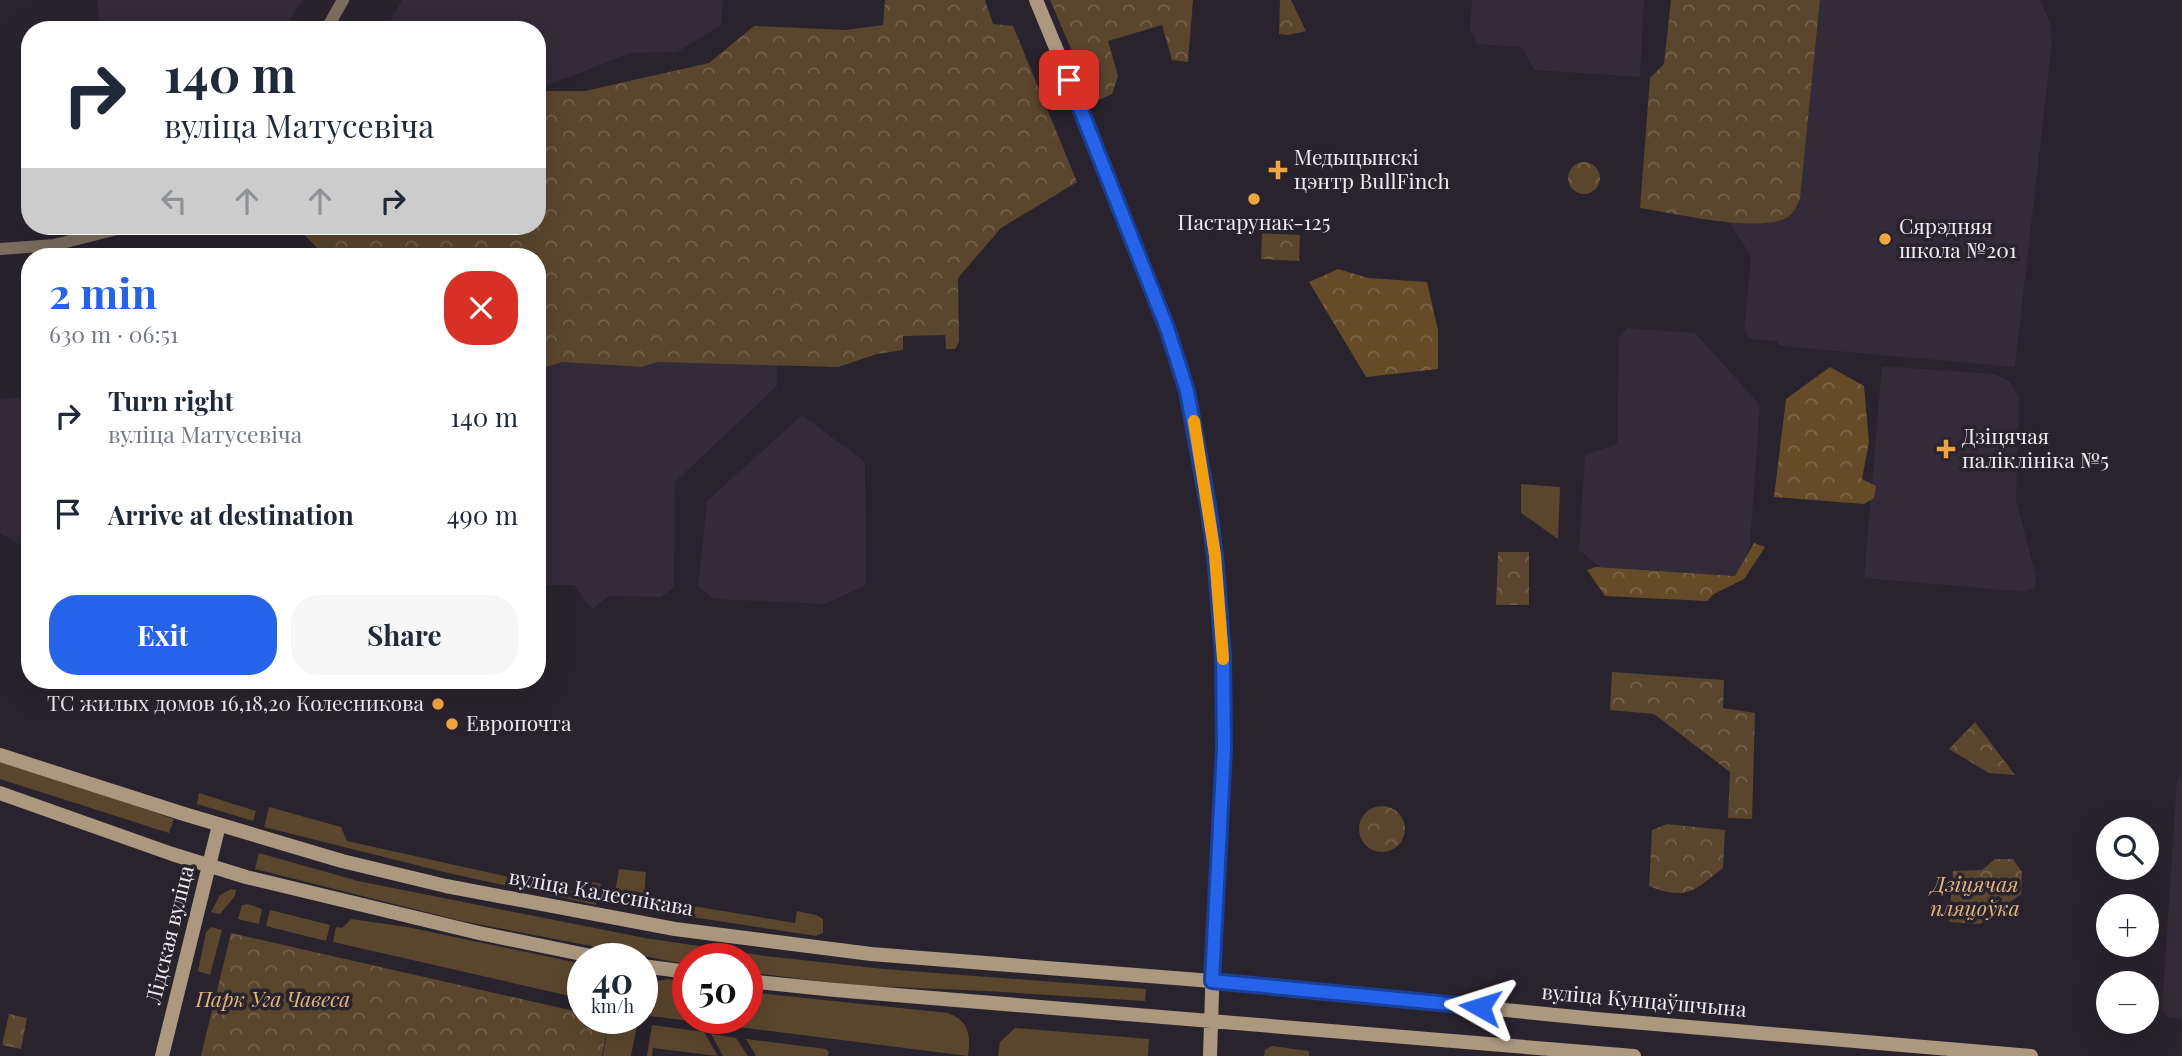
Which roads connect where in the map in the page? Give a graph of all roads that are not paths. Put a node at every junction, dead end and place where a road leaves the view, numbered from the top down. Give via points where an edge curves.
1 (343, 0) edge
2 (1036, 0) edge
3 (331, 21) edge
4 (92, 235) edge
5 (0, 249) edge
6 (0, 755) edge
7 (0, 793) edge
8 (219, 825) junction
9 (208, 866) junction
10 (567, 951) edge
11 (1212, 981) junction
12 (763, 983) edge
13 (1211, 1022) junction
14 (162, 1056) edge
15 (1210, 1056) edge
16 (1634, 1056) edge
17 (2031, 1056) edge

1 - 3 street
2 - 11 main road via 1167,328 1190,402 1215,555 1223,668 1224,748
4 - 5 street
6 - 8 main road, вуліца Калеснікава
7 - 9 main road
8 - 9 main road, Лідская вуліца
8 - 11 main road, вуліца Калеснікава via 446,886 675,929 871,954
9 - 10 main road
9 - 14 main road, Лідская вуліца
11 - 13 main road
11 - 17 main road, вуліца Кунцаўшчына
12 - 13 main road
13 - 15 main road
13 - 16 main road

